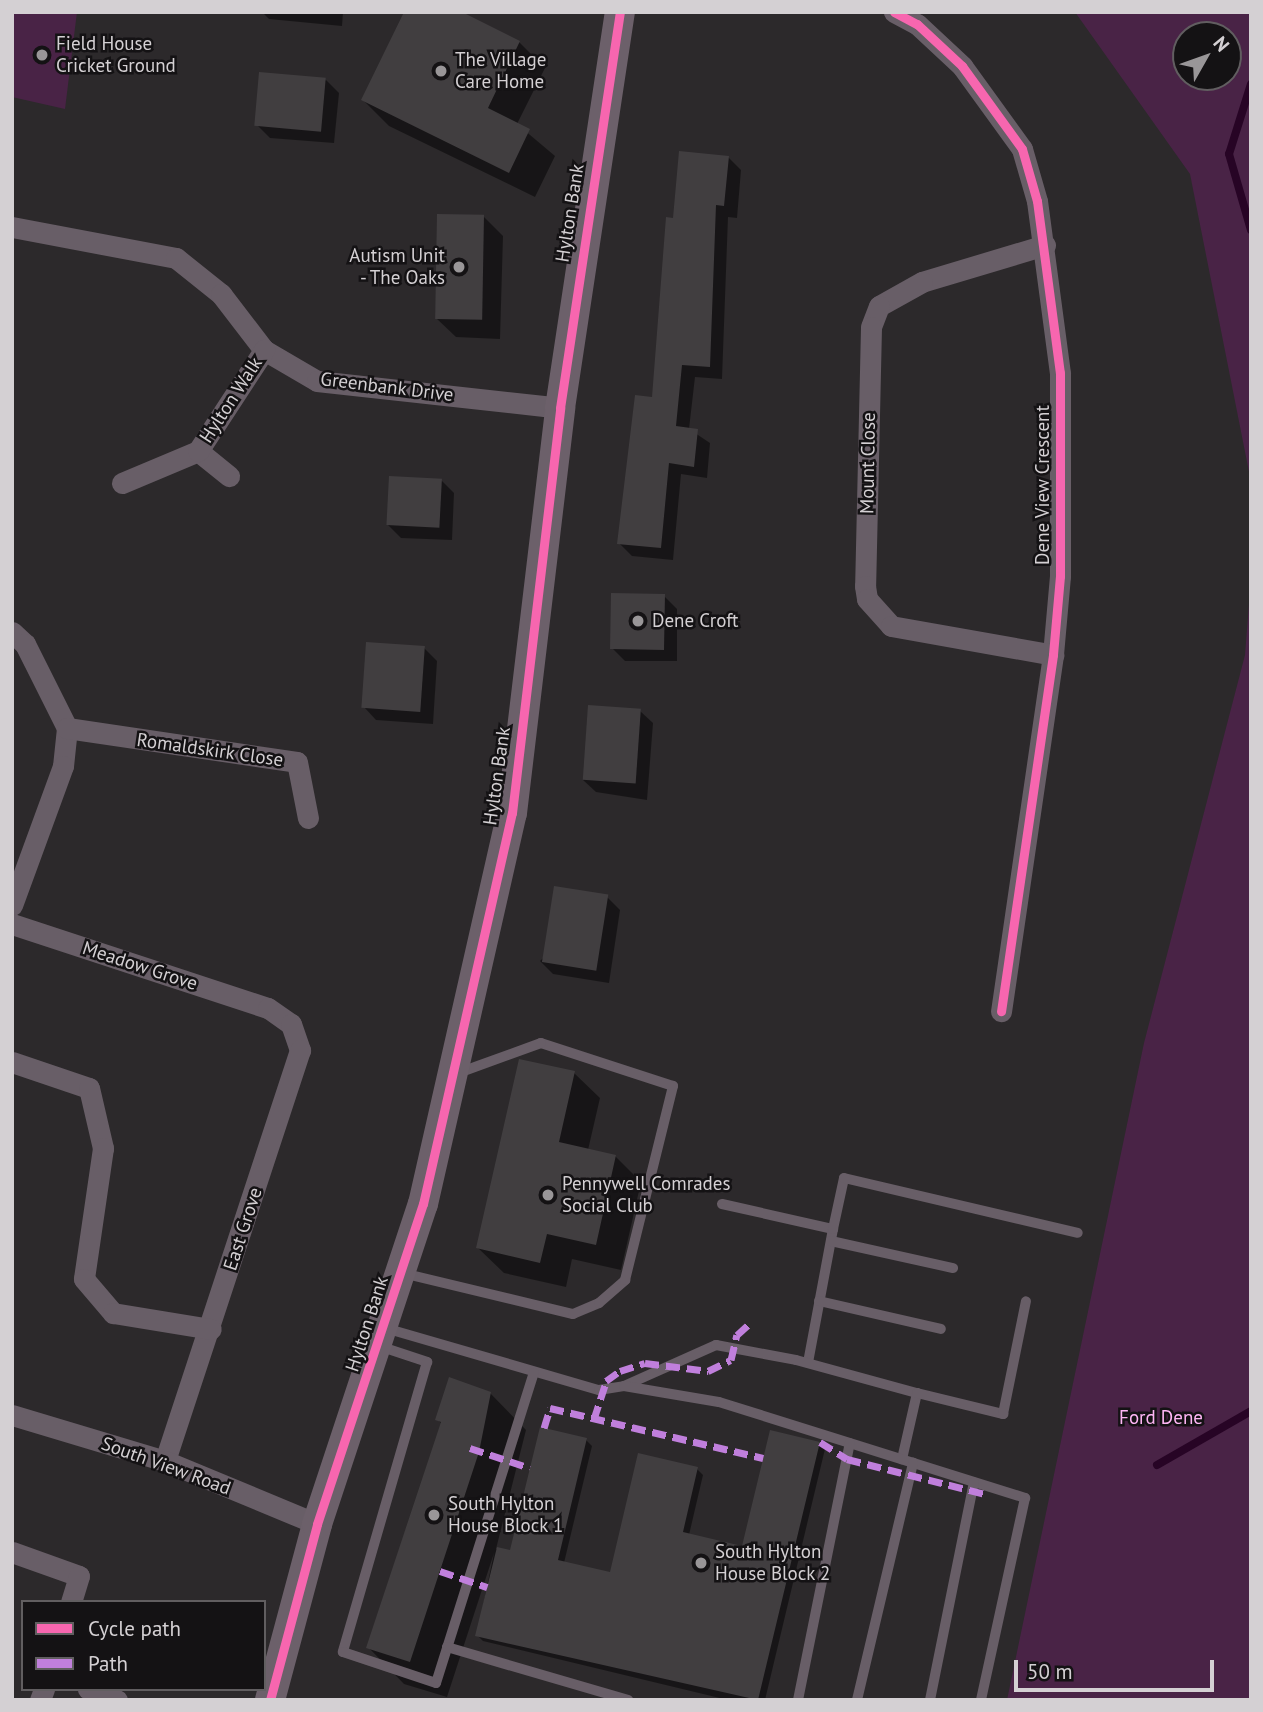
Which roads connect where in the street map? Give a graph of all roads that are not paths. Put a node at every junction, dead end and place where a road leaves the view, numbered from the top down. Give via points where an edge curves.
1 (620, 12) edge
2 (894, 12) edge
3 (12, 227) edge
4 (1045, 245) junction
5 (264, 350) junction
6 (560, 408) junction
7 (198, 451) junction
8 (229, 476) dead end
9 (122, 483) dead end
10 (12, 632) edge
11 (1053, 655) junction
12 (67, 728) junction
13 (308, 818) dead end
14 (12, 905) edge
15 (12, 924) edge
16 (268, 1008) joint
17 (1001, 1011) dead end
18 (12, 1062) edge
19 (452, 1075) junction
20 (722, 1204) dead end
21 (1078, 1233) dead end
22 (832, 1235) junction
23 (953, 1268) dead end
24 (402, 1273) junction
25 (819, 1301) junction
26 (1026, 1301) dead end
27 (211, 1329) junction
28 (941, 1329) dead end
29 (382, 1337) junction
30 (808, 1363) junction
31 (534, 1373) junction
32 (624, 1387) junction
33 (918, 1393) junction
34 (12, 1415) edge
35 (850, 1443) junction
36 (166, 1461) junction
37 (908, 1461) junction
38 (974, 1482) junction
39 (317, 1524) junction
40 (12, 1552) edge
41 (72, 1600) edge
42 (447, 1647) junction
43 (93, 1691) edge
44 (117, 1700) edge
45 (270, 1700) edge
46 (628, 1700) edge
47 (798, 1700) edge
48 (857, 1700) edge
49 (930, 1700) edge
50 (981, 1700) edge

1 - 6 street, Hylton Bank
2 - 4 street, Dene View Crescent via 917,24 962,65 996,107 1022,149
3 - 5 street, Greenbank Drive via 127,243 176,258 221,294
4 - 11 street, Dene View Crescent via 1060,373 1060,576
4 - 11 street, Mount Close via 922,282 879,306 871,327 865,586 867,599 891,626
5 - 6 street, Greenbank Drive via 317,381
5 - 7 street, Hylton Walk
6 - 19 street, Hylton Bank via 512,813
7 - 8 street, Hylton Walk
7 - 9 street, Hylton Walk
10 - 12 street via 25,644
11 - 17 street, Dene View Crescent
12 - 13 street, Romaldskirk Close via 297,762
12 - 14 street via 64,766
15 - 16 street, Meadow Grove
16 - 27 street, East Grove via 291,1024 300,1050
18 - 27 street via 89,1088 103,1148 85,1279 113,1313
19 - 24 street, Hylton Bank
19 - 24 lane via 541,1043 673,1086 625,1280 599,1303 573,1314
20 - 22 lane
21 - 22 lane via 844,1178
22 - 23 lane
22 - 25 lane
24 - 29 street, Hylton Bank
25 - 28 lane
25 - 30 lane
26 - 33 lane via 1003,1413
27 - 36 street, East Grove
29 - 31 lane
29 - 39 street, Hylton Bank
29 - 42 lane via 427,1362 344,1652 436,1683
30 - 32 lane via 716,1345
30 - 33 lane
31 - 32 lane via 599,1390
31 - 42 lane
32 - 35 lane via 719,1402
33 - 37 lane
34 - 36 street, South View Road
35 - 37 lane
35 - 47 lane
36 - 39 street, South View Road
37 - 38 lane
37 - 48 lane
38 - 49 lane
38 - 50 lane via 1025,1498
39 - 45 street, Hylton Bank
40 - 41 street via 79,1576
42 - 46 lane
43 - 44 street

